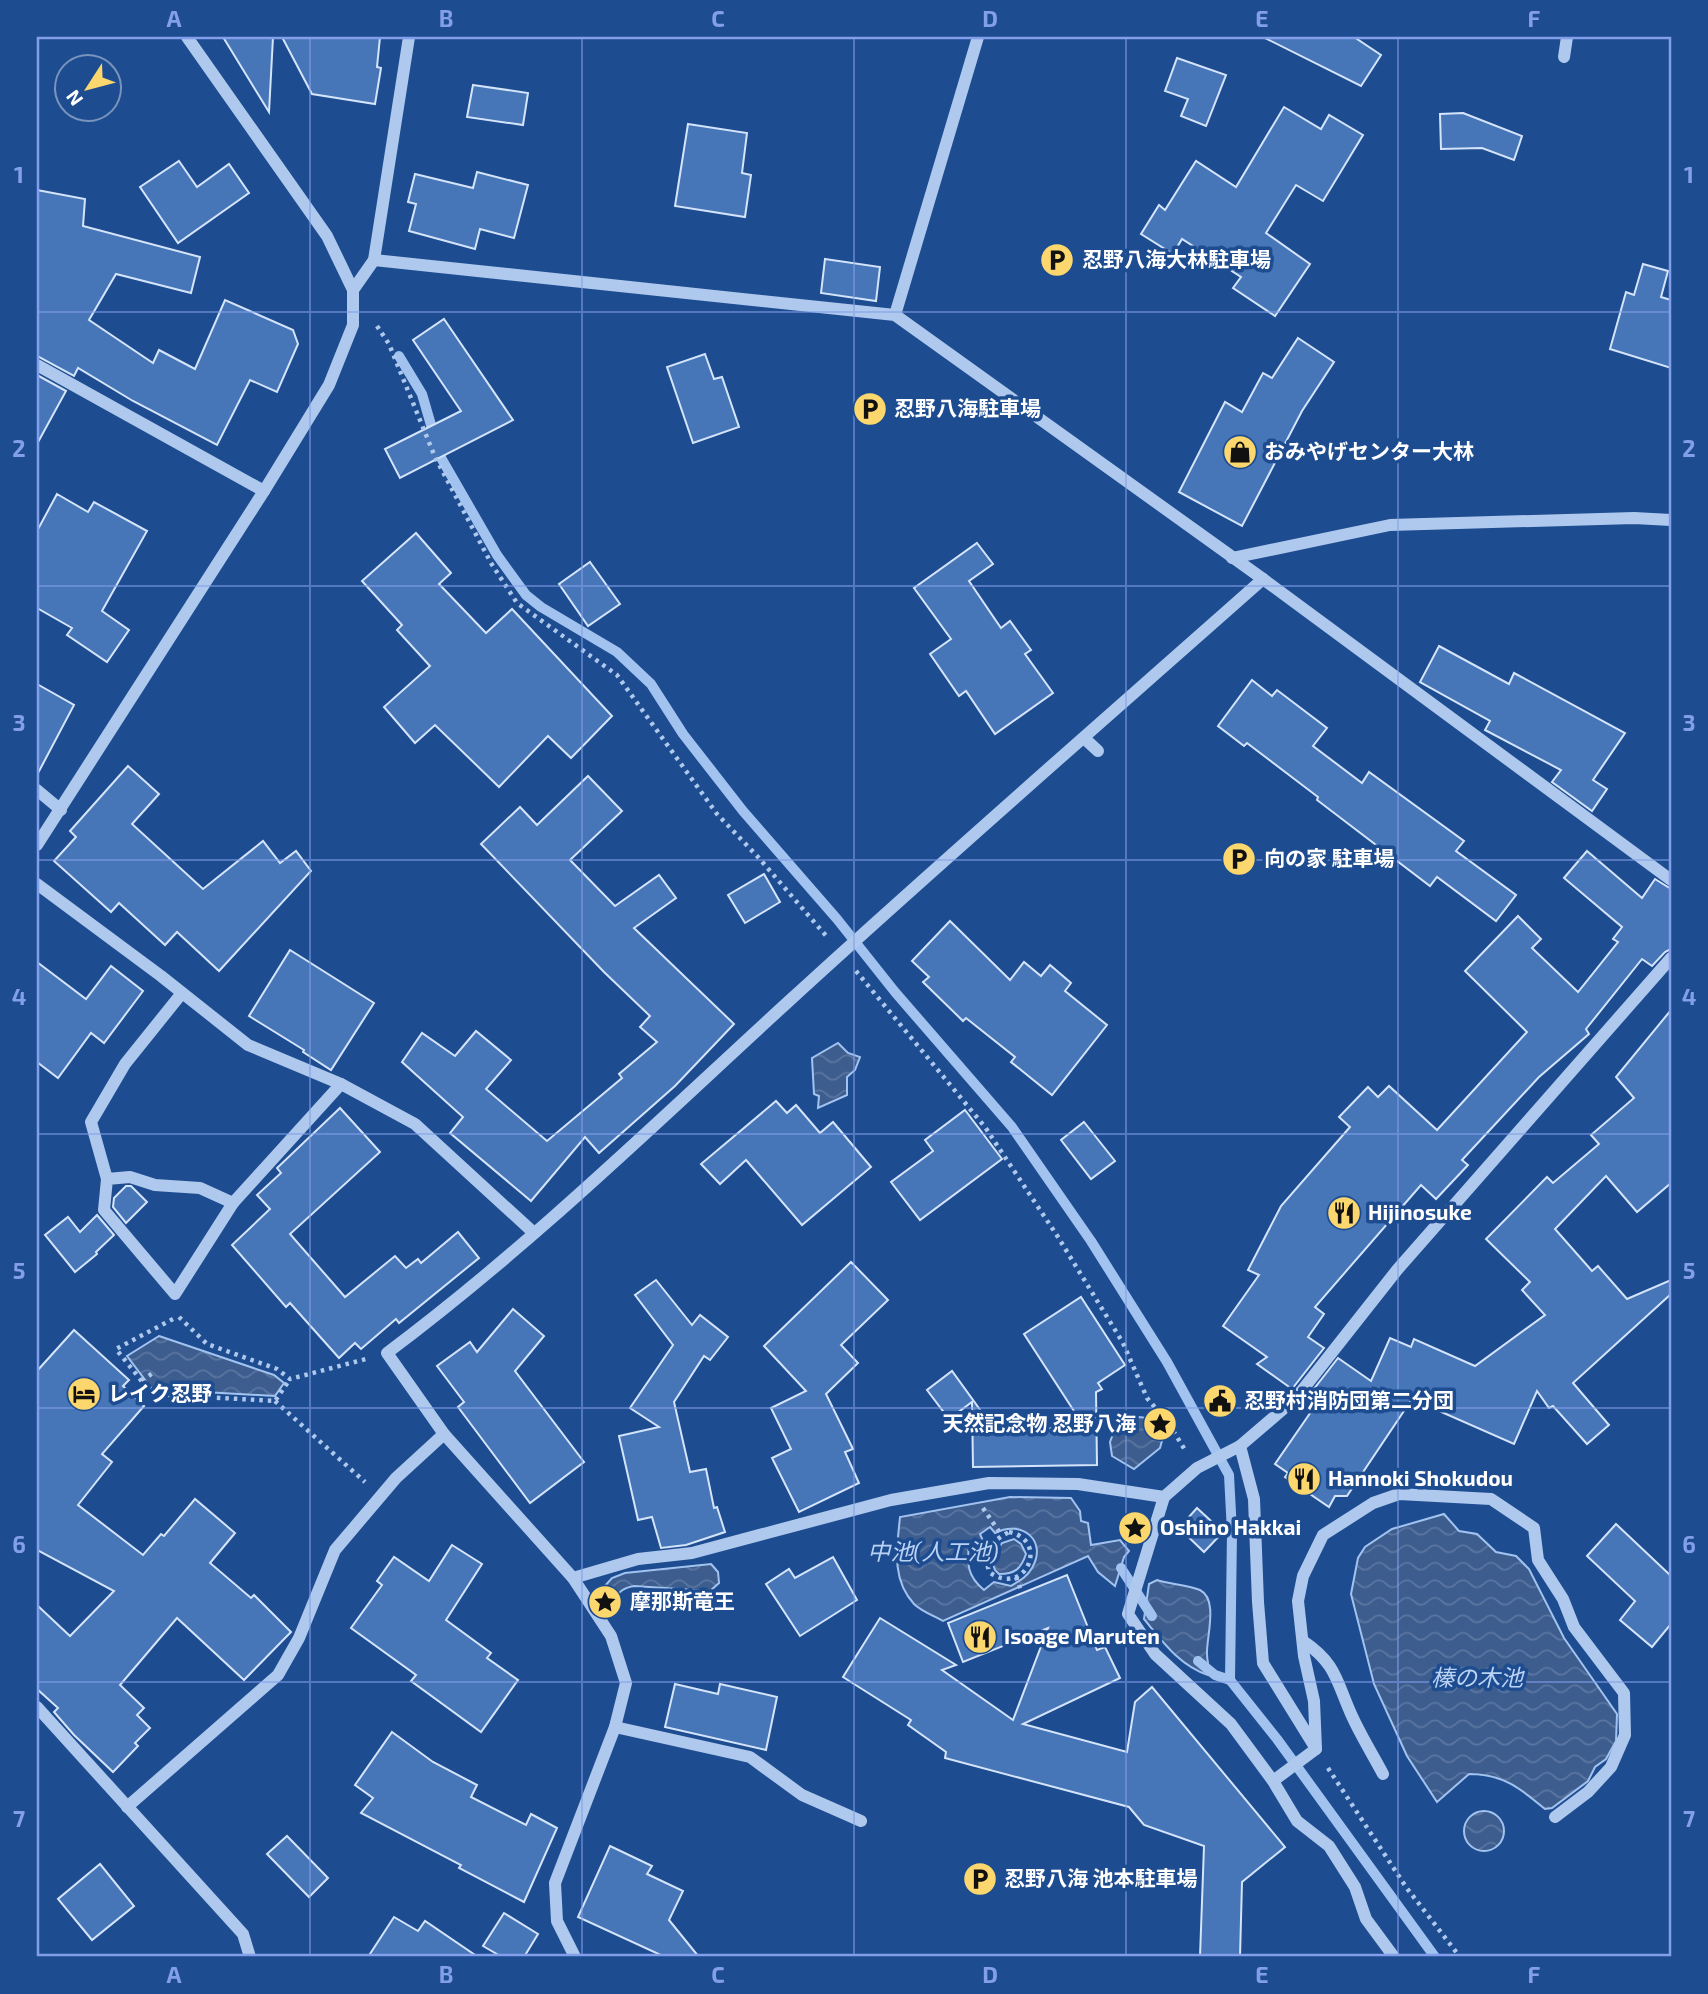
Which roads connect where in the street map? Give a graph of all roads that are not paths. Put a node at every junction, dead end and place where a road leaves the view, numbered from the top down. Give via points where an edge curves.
1 (187, 37) edge
2 (409, 37) edge
3 (978, 37) edge
4 (1567, 37) edge
5 (1564, 57) dead end
6 (374, 260) junction
7 (353, 290) junction
8 (895, 315) junction
9 (37, 365) edge
10 (264, 491) junction
11 (1671, 520) edge
12 (1231, 558) junction
13 (1263, 579) junction
14 (1084, 738) junction
15 (1098, 751) dead end
16 (37, 790) edge
17 (61, 810) junction
18 (37, 845) edge
19 (1671, 880) edge
20 (37, 884) edge
21 (1671, 958) edge
22 (182, 993) junction
23 (341, 1084) junction
24 (107, 1179) junction
25 (233, 1203) junction
26 (534, 1233) junction
27 (444, 1434) junction
28 (1238, 1447) junction
29 (1164, 1497) junction
30 (573, 1578) junction
31 (1303, 1641) junction
32 (37, 1707) edge
33 (615, 1727) junction
34 (1316, 1749) junction
35 (1383, 1774) dead end
36 (1275, 1780) junction
37 (127, 1807) junction
38 (1555, 1817) dead end
39 (861, 1821) dead end
40 (250, 1957) edge
41 (575, 1957) edge
42 (1394, 1957) edge

1 - 7 street via 327,236
2 - 6 street
3 - 8 street
4 - 5 street
6 - 7 street
6 - 8 street
7 - 10 street via 353,325 329,385
8 - 12 street
9 - 10 street
10 - 17 street
11 - 12 street via 1390,525
12 - 13 street
13 - 14 street
13 - 19 street
14 - 15 street
14 - 26 street
16 - 17 street
17 - 18 street
20 - 22 street
21 - 28 street via 1397,1270 1296,1398
22 - 23 street via 248,1045
22 - 24 street via 125,1064 91,1122
23 - 25 street
23 - 26 street via 415,1125
24 - 25 street via 130,1177 155,1185 200,1188
24 - 25 street via 104,1210 175,1294
26 - 27 street via 387,1353
27 - 30 street
27 - 37 street via 396,1478 335,1550 299,1638 278,1675
28 - 29 street via 1197,1468
28 - 34 street via 1254,1499 1263,1663
29 - 30 street via 1078,1485 989,1483 891,1500 692,1553 638,1559
29 - 36 street via 1128,1614 1155,1654 1231,1724
30 - 33 street via 611,1636 626,1683
31 - 34 street via 1314,1701
31 - 35 street via 1320,1653 1335,1673
31 - 38 street via 1298,1601 1303,1576 1323,1535 1373,1503 1399,1494 1490,1499 1534,1528 1538,1560 1563,1599 1574,1627 1624,1693 1625,1735 1611,1767
32 - 37 street
33 - 39 street via 751,1757 802,1795
33 - 41 street via 555,1883 557,1921
34 - 36 street
36 - 42 street via 1297,1821 1329,1846 1354,1887 1366,1919
37 - 40 street via 243,1934

